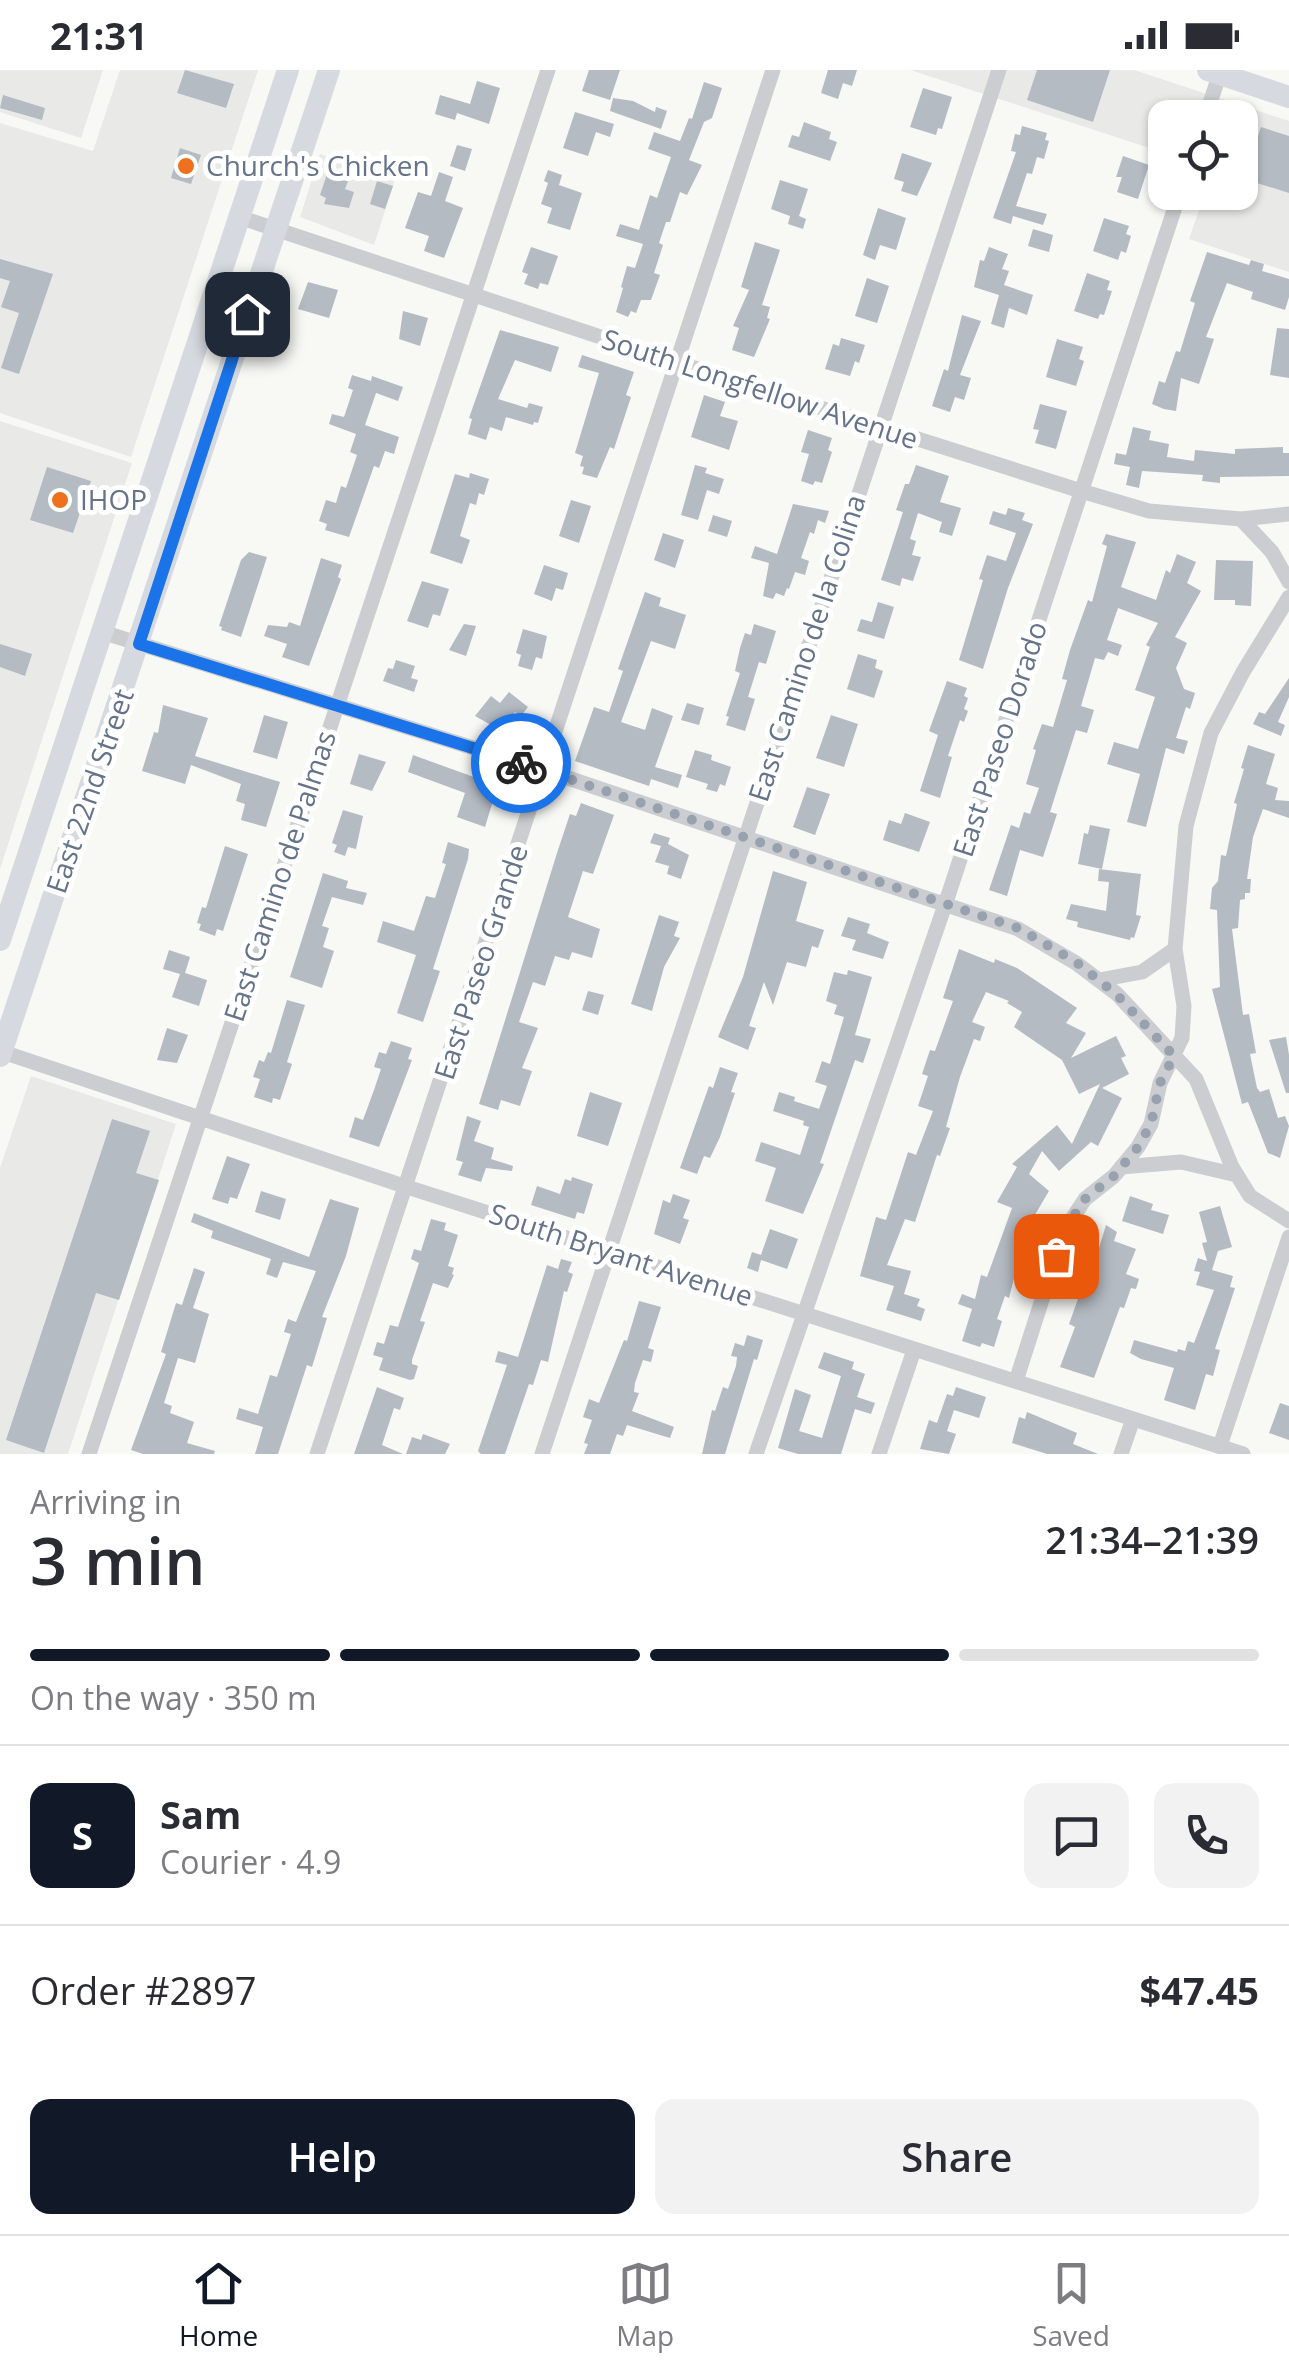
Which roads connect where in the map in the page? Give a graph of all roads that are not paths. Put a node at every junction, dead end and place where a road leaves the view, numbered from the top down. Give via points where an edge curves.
1 (288, 70) edge
2 (328, 70) edge
3 (548, 70) edge
4 (773, 70) edge
5 (1000, 70) edge
6 (1216, 71) edge
7 (1289, 97) edge
8 (1209, 100) edge
9 (1174, 210) edge
10 (240, 218) junction
11 (275, 228) junction
12 (474, 295) junction
13 (676, 362) junction
14 (880, 428) junction
15 (1081, 491) junction
16 (1289, 514) edge
17 (1241, 519) junction
18 (1289, 582) edge
19 (1289, 597) edge
20 (102, 632) junction
21 (139, 644) junction
22 (336, 706) junction
23 (544, 770) junction
24 (744, 839) junction
25 (946, 902) junction
26 (0, 940) edge
27 (1175, 950) junction
28 (1099, 980) junction
29 (0, 1053) edge
30 (1174, 1056) junction
31 (200, 1118) junction
32 (1121, 1167) junction
33 (1237, 1175) junction
34 (406, 1186) junction
35 (1289, 1221) edge
36 (1289, 1238) edge
37 (611, 1251) junction
38 (804, 1314) junction
39 (914, 1350) junction
40 (1016, 1381) junction
41 (1133, 1419) junction
42 (1220, 1446) junction
43 (89, 1454) edge
44 (318, 1454) edge
45 (542, 1454) edge
46 (756, 1454) edge
47 (878, 1454) edge
48 (1121, 1454) edge
49 (1243, 1454) edge

1 - 10 main road, East 22nd Street
2 - 11 main road, East 22nd Street
3 - 12 street, East Camino de Palmas
4 - 13 street, East Paseo Grande
5 - 14 street, East Camino de la Colina
6 - 7 main road
6 - 8 street
9 - 15 street, East Paseo Dorado
10 - 11 street, South Longfellow Avenue
10 - 20 main road, East 22nd Street
11 - 12 street, South Longfellow Avenue
11 - 21 main road, East 22nd Street
12 - 13 street, South Longfellow Avenue
12 - 22 street, East Camino de Palmas
13 - 14 street, South Longfellow Avenue
13 - 23 street, East Paseo Grande
14 - 15 street, South Longfellow Avenue
14 - 24 street, East Camino de la Colina
15 - 17 street, South Longfellow Avenue via 1149,510
15 - 25 street, East Paseo Dorado
16 - 17 street, South Longfellow Avenue
17 - 18 street
19 - 27 street via 1211,734 1186,826
20 - 21 street
20 - 26 main road, East 22nd Street
21 - 22 street
21 - 29 main road, East 22nd Street
22 - 23 street
22 - 31 street, East Camino de Palmas
23 - 24 street
23 - 34 street, East Paseo Grande
24 - 25 street
24 - 37 street, East Camino de la Colina
25 - 28 street via 1018,928
25 - 38 street, East Paseo Dorado
27 - 28 street via 1142,972
27 - 30 street via 1184,1006
28 - 30 street
29 - 31 street, South Bryant Avenue
30 - 32 street via 1151,1124
30 - 33 street via 1196,1079
31 - 34 street, South Bryant Avenue
31 - 43 street, East Camino de Palmas
32 - 33 street via 1181,1162
32 - 40 street via 1085,1199 1064,1231
33 - 35 street via 1250,1196
34 - 37 street, South Bryant Avenue
34 - 44 street, East Paseo Grande
36 - 42 street
37 - 38 street, South Bryant Avenue
37 - 45 street, East Camino de la Colina
38 - 39 street, South Bryant Avenue
38 - 46 street, East Paseo Dorado
39 - 40 street, South Bryant Avenue
39 - 47 street
40 - 41 street, South Bryant Avenue
41 - 42 street, South Bryant Avenue
41 - 48 street
42 - 49 street, South Bryant Avenue

